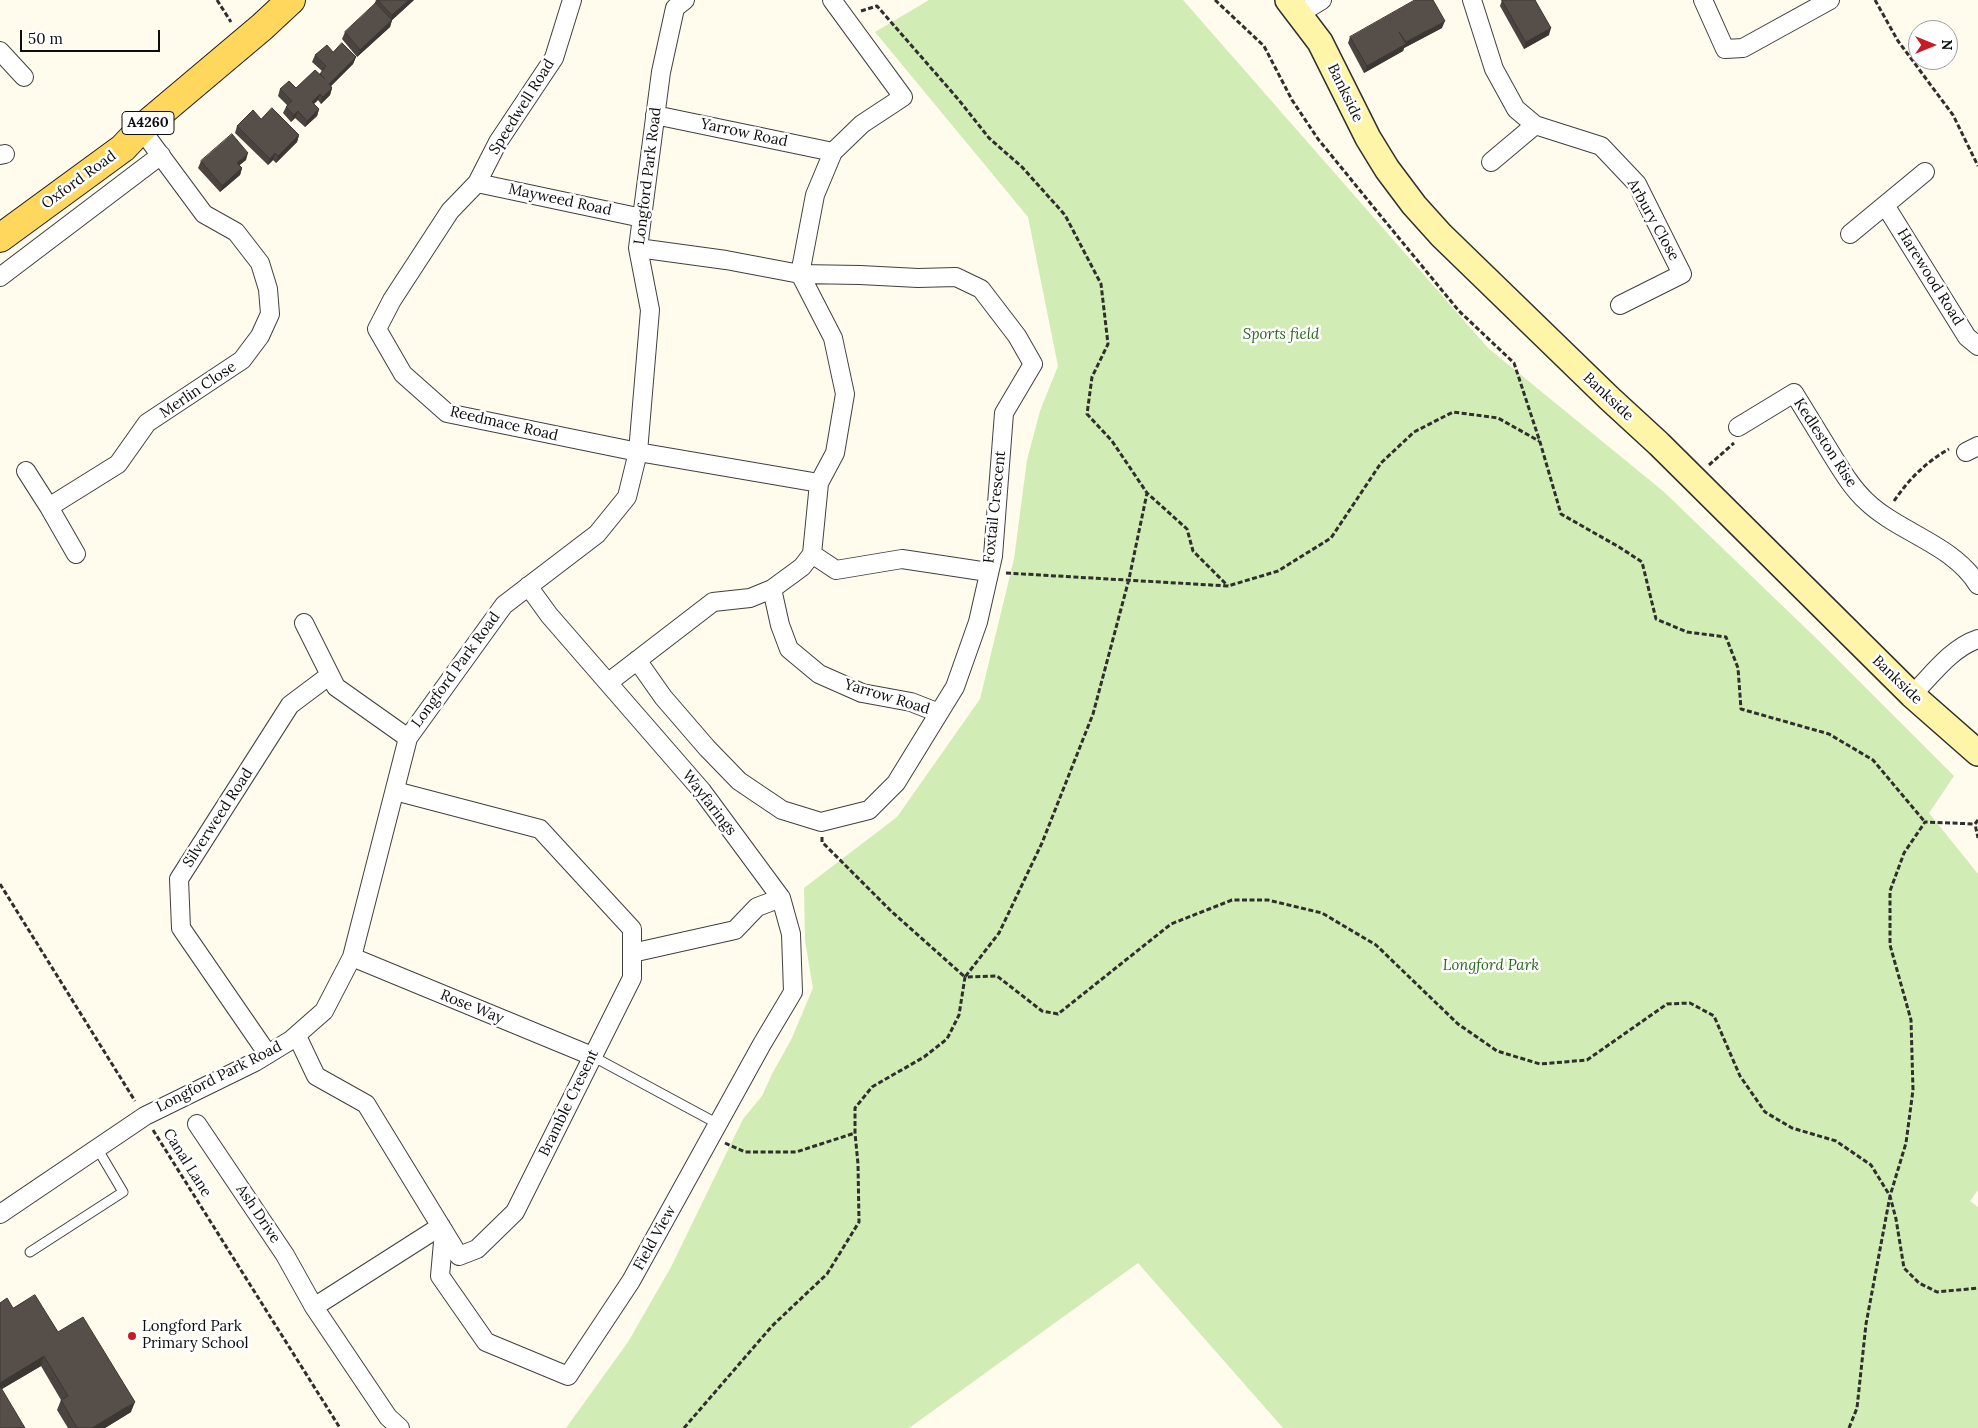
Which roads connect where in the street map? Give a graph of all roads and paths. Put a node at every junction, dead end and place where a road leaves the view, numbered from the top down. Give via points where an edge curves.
1 (217, 0) edge
2 (291, 0) edge
3 (572, 0) edge
4 (685, 0) edge
5 (832, 0) edge
6 (1215, 0) edge
7 (1322, 0) edge
8 (1472, 0) edge
9 (1703, 0) edge
10 (1830, 0) edge
11 (1875, 0) edge
12 (1294, 7) edge
13 (855, 12) dead end
14 (231, 22) dead end
15 (0, 51) edge
16 (24, 77) dead end
17 (655, 115) junction
18 (1535, 125) junction
19 (141, 129) junction
20 (833, 152) junction
21 (161, 155) junction
22 (1491, 162) dead end
23 (1978, 166) edge
24 (1925, 172) dead end
25 (477, 183) junction
26 (1885, 205) junction
27 (642, 218) junction
28 (1850, 234) dead end
29 (0, 238) edge
30 (638, 248) junction
31 (800, 274) junction
32 (0, 277) edge
33 (1620, 305) dead end
34 (1978, 346) edge
35 (1738, 427) joint
36 (1540, 442) junction
37 (1972, 449) edge
38 (638, 452) junction
39 (26, 471) dead end
40 (1693, 479) junction
41 (819, 483) junction
42 (1146, 493) junction
43 (49, 507) junction
44 (1884, 516) junction
45 (76, 554) dead end
46 (812, 554) junction
47 (988, 572) junction
48 (1129, 579) junction
49 (1978, 585) edge
50 (528, 586) junction
51 (1228, 586) junction
52 (772, 589) junction
53 (304, 623) dead end
54 (1978, 639) edge
55 (637, 660) junction
56 (330, 675) junction
57 (609, 682) junction
58 (1912, 695) junction
59 (939, 713) junction
60 (408, 738) junction
61 (1978, 753) edge
62 (395, 791) junction
63 (1978, 820) edge
64 (821, 822) junction
65 (1925, 822) junction
66 (1975, 824) junction
67 (1978, 838) edge
68 (0, 884) edge
69 (781, 898) junction
70 (632, 953) junction
71 (352, 957) junction
72 (965, 977) junction
73 (297, 1036) junction
74 (267, 1053) junction
75 (592, 1056) junction
76 (145, 1116) junction
77 (198, 1124) dead end
78 (715, 1130) junction
79 (855, 1133) junction
80 (97, 1148) junction
81 (1890, 1196) junction
82 (0, 1214) edge
83 (442, 1229) junction
84 (30, 1252) dead end
85 (1978, 1288) edge
86 (314, 1307) junction
87 (340, 1428) edge
88 (400, 1428) edge
89 (684, 1428) edge
90 (1848, 1428) edge

1 - 14 path
2 - 19 main road, Oxford Road / A4260
3 - 25 street, Speedwell Road via 554,58 498,142
4 - 17 street, Longford Park Road via 675,8
5 - 20 street via 903,96 862,124
6 - 36 path via 1264,46 1292,100 1318,139 1459,311 1514,363
7 - 12 street
8 - 18 street, Arbury Close via 1494,69 1516,109
9 - 10 street via 1725,49 1743,48
11 - 23 path via 1898,42 1953,115
12 - 40 street, Bankside via 1324,50 1368,138 1414,205
13 - 42 path via 877,6 989,138 1022,167 1065,215 1101,284 1108,344 1092,377 1087,414 1112,442
15 - 16 street
17 - 20 street, Yarrow Road
17 - 27 street, Longford Park Road
18 - 22 street
18 - 33 street, Arbury Close via 1601,146 1637,184 1682,274
19 - 21 street, Merlin Close
19 - 29 main road, Oxford Road / A4260 via 123,148
20 - 31 street via 815,195
21 - 32 street
21 - 43 street, Merlin Close via 204,214 236,232 260,264 268,289 270,314 260,336 242,360 147,423 118,464
24 - 26 street
25 - 27 street, Mayweed Road
25 - 38 street, Reedmace Road via 450,211 376,329 403,374 447,413
26 - 28 street
26 - 34 street, Harewood Road via 1967,337
27 - 30 street, Longford Park Road
30 - 31 street
30 - 38 street, Longford Park Road via 650,310
31 - 41 street via 833,338 845,394 835,453
31 - 47 street, Foxtail Crescent via 956,277 982,290 1017,336 1033,364 1004,413 993,556
35 - 40 path via 1739,438
35 - 44 street, Kedleston Rise via 1794,393 1851,486
36 - 51 path via 1498,418 1453,412 1414,432 1381,463 1331,538 1278,570
36 - 65 path via 1560,514 1642,562 1656,619 1686,632 1726,638 1738,668 1740,709 1828,734 1873,760
37 - 44 path via 1956,445 1932,458 1903,488
38 - 41 street
38 - 50 street, Longford Park Road via 627,497 597,534
39 - 43 street
40 - 58 street, Bankside
41 - 46 street
42 - 48 path
42 - 51 path via 1187,529 1193,551
43 - 45 street
44 - 49 street, Kedleston Rise via 1946,554 1970,573
46 - 47 street via 836,570 902,559
46 - 52 street via 802,567
47 - 48 path
47 - 59 street, Foxtail Crescent via 978,622 955,687
48 - 51 path
48 - 72 path via 1093,714 1042,843 999,933
50 - 57 street, Wayfarings via 549,615
50 - 60 street, Longford Park Road via 504,605
52 - 55 street via 750,598 712,602
52 - 59 street, Yarrow Road via 789,649 819,674 862,692 911,702
53 - 56 street
54 - 58 street via 1951,655
55 - 57 street
55 - 64 street via 663,697 739,781 782,810
56 - 60 street via 336,686
56 - 74 street, Silverweed Road via 290,705 179,879 181,928
57 - 69 street, Wayfarings via 702,791
58 - 61 street, Bankside
59 - 64 street, Foxtail Crescent via 896,783 868,810
60 - 62 street, Longford Park Road
62 - 70 street, Bramble Cresent via 540,830 632,929
62 - 71 street, Longford Park Road
63 - 66 path
64 - 72 path via 822,842 891,911
65 - 66 path
65 - 81 path via 1904,853 1890,891 1890,945 1911,1020 1913,1090 1906,1143
66 - 67 path
68 - 76 path, Canal Lane
69 - 70 street via 758,907 735,930
69 - 78 street, Field View via 791,934 793,992
70 - 75 street, Bramble Cresent via 632,978
71 - 73 street, Longford Park Road via 324,1010
71 - 75 street, Rose Way
72 - 79 path via 959,1015 947,1039 924,1057 872,1087 855,1108
72 - 81 path via 997,976 1042,1011 1058,1014 1171,924 1232,900 1268,900 1322,913 1376,944 1458,1024 1496,1050 1540,1064 1587,1060 1667,1004 1690,1003 1714,1016 1740,1076 1764,1112 1792,1128 1836,1141 1871,1165
73 - 74 street, Longford Park Road
73 - 83 street, Bramble Cresent via 316,1076 366,1104
74 - 76 street, Longford Park Road
75 - 78 lane
75 - 83 street, Bramble Cresent via 515,1212 477,1250 459,1256
76 - 80 street, Longford Park Road
76 - 87 path, Canal Lane
77 - 86 street, Ash Drive via 285,1255
78 - 79 path via 745,1152 796,1152
78 - 83 street, Field View via 631,1281 568,1376 486,1342 440,1276
79 - 89 path via 859,1222 827,1274 772,1326
80 - 82 street, Longford Park Road
80 - 84 lane via 123,1192
81 - 85 path via 1904,1268 1919,1284 1937,1292
81 - 90 path via 1866,1324 1857,1408
83 - 86 street
86 - 88 street, Ash Drive via 388,1417

